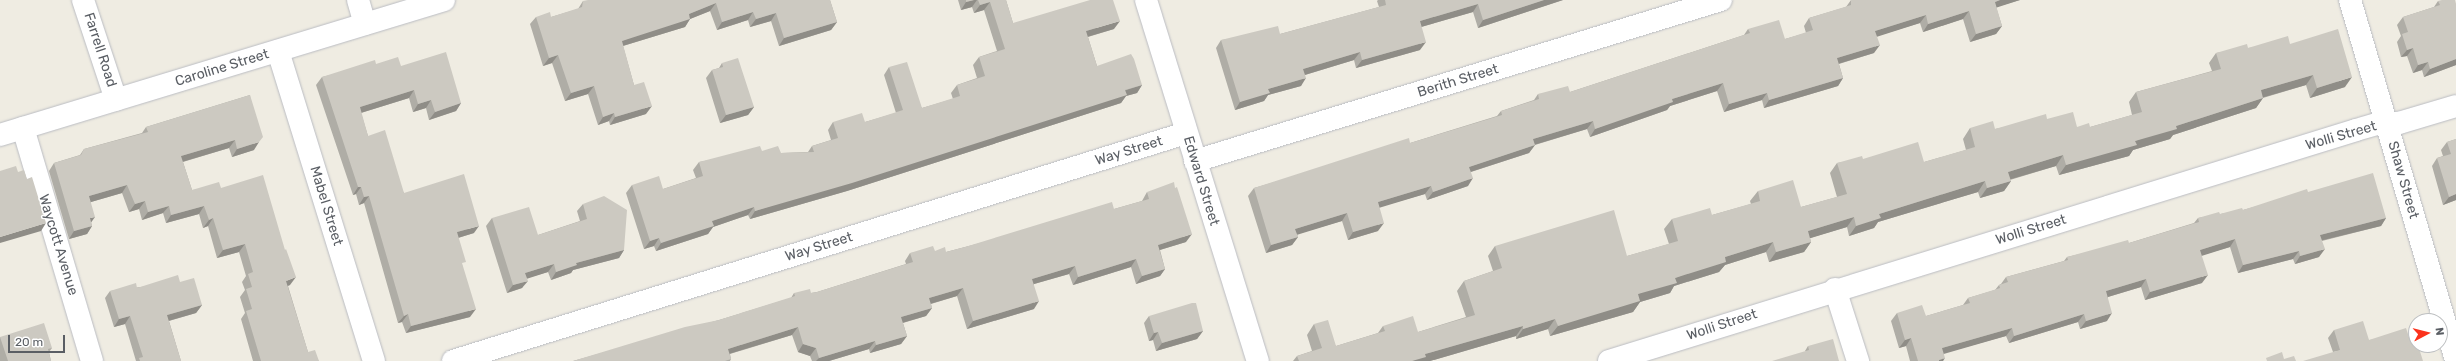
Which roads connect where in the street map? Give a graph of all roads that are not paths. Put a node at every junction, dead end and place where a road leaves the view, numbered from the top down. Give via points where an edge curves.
1 (83, 0) edge
2 (358, 0) edge
3 (444, 0) edge
4 (1146, 0) edge
5 (1721, 0) edge
6 (2350, 0) edge
7 (365, 24) junction
8 (278, 51) junction
9 (116, 100) junction
10 (2456, 106) edge
11 (2387, 124) junction
12 (23, 128) junction
13 (1186, 133) junction
14 (0, 135) edge
15 (1195, 162) junction
16 (1835, 289) junction
17 (92, 361) edge
18 (374, 361) edge
19 (453, 361) edge
20 (1258, 361) edge
21 (1609, 361) edge
22 (1858, 361) edge
23 (2456, 361) edge

1 - 9 street, Farrell Road
2 - 7 street
3 - 7 street, Caroline Street
4 - 13 street, Edward Street
5 - 15 street, Berith Street
6 - 11 street, Shaw Street
7 - 8 street, Caroline Street
8 - 9 street, Caroline Street
8 - 18 street, Mabel Street
9 - 12 street, Caroline Street
10 - 11 street, Wolli Street via 2399,123
11 - 16 street, Wolli Street via 2356,130
11 - 23 street, Shaw Street
12 - 14 street, Caroline Street
12 - 17 street, Waycott Avenue
13 - 15 street, Edward Street
13 - 19 street, Way Street
15 - 20 street, Edward Street
16 - 21 street, Wolli Street
16 - 22 street

